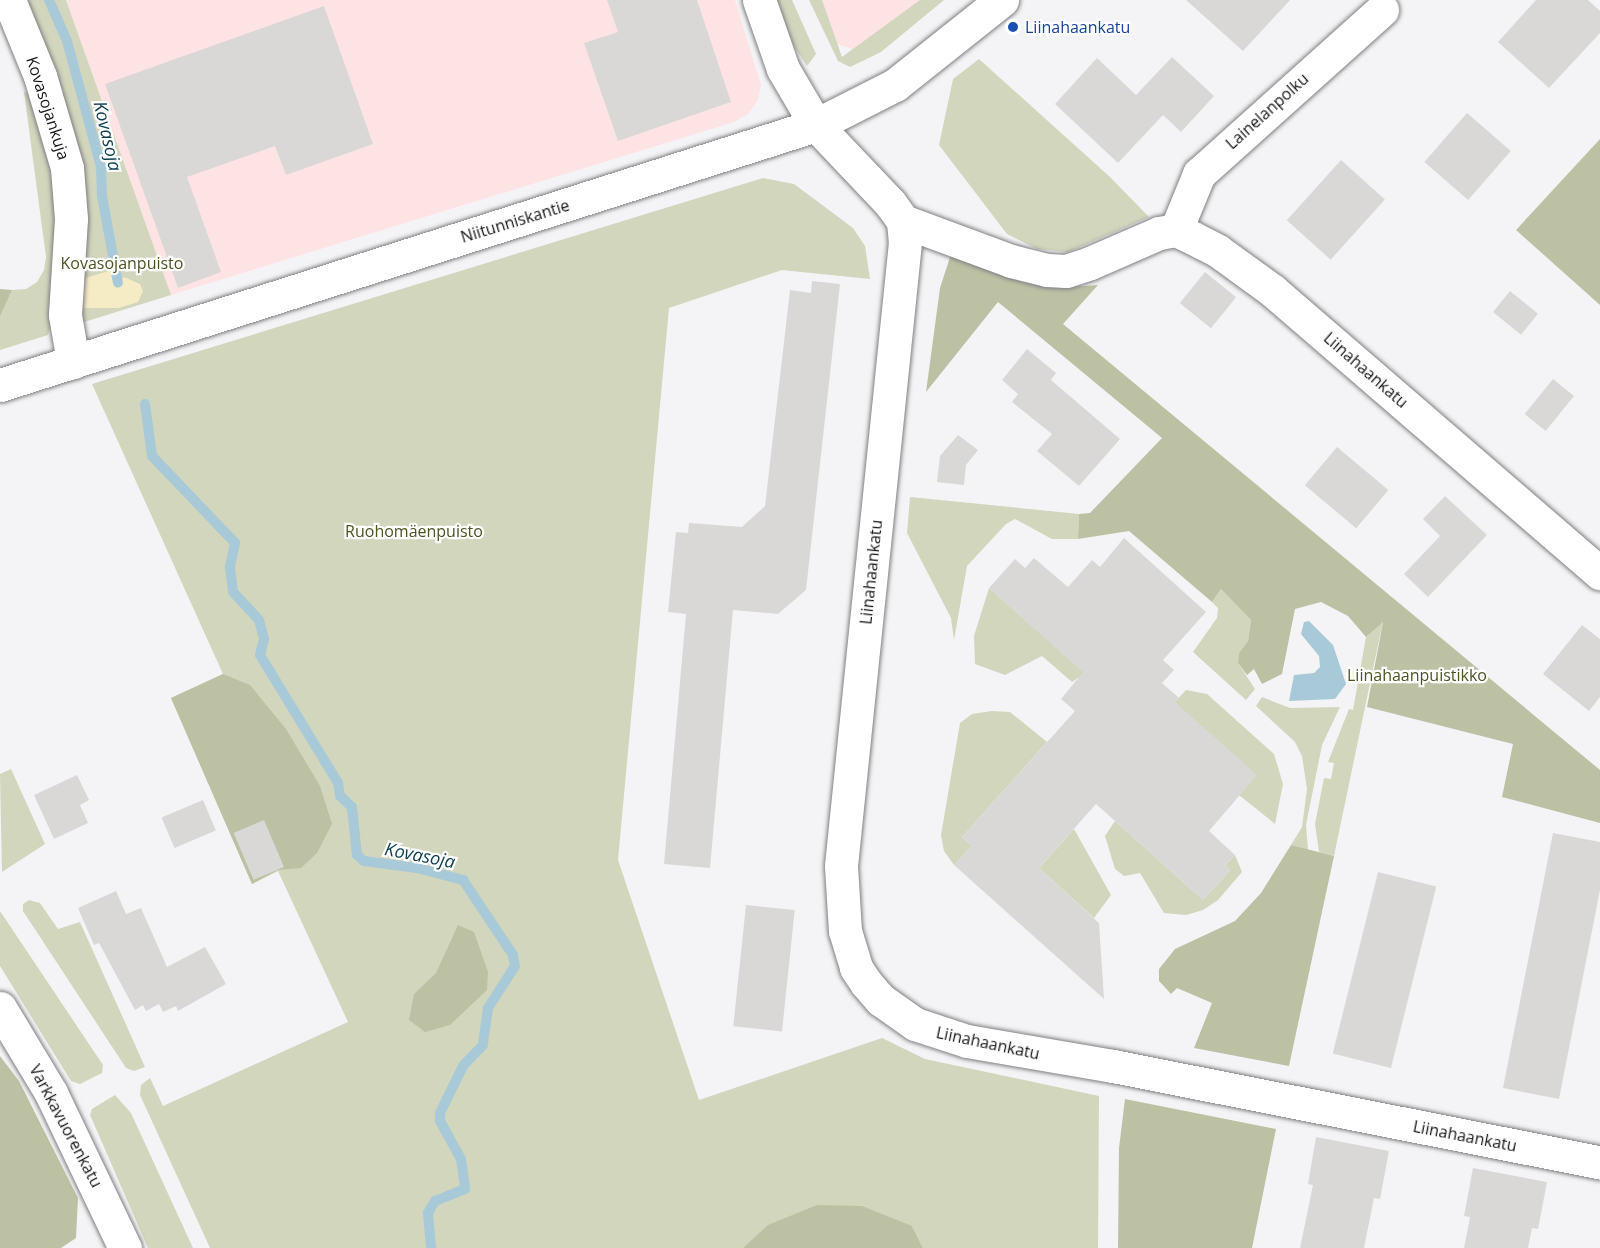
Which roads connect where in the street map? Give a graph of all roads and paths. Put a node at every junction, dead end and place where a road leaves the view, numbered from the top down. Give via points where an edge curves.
1 (9, 0) edge
2 (759, 0) edge
3 (1002, 0) edge
4 (1382, 10) dead end
5 (816, 125) junction
6 (903, 221) junction
7 (1176, 230) junction
8 (73, 362) junction
9 (0, 385) edge
10 (1600, 573) edge
11 (0, 1008) edge
12 (1600, 1162) edge
13 (125, 1248) edge

1 - 8 street, Kovasojankuja via 40,76 68,168 71,219 65,315
2 - 5 street via 783,69
3 - 5 street, Niitunniskantie via 895,86
4 - 7 street, Lainelanpolku via 1199,174
5 - 6 street
5 - 8 street, Niitunniskantie via 279,293
6 - 7 street via 1011,261 1066,271 1159,233
6 - 12 street, Liinahaankatu via 906,243 841,866 845,931 856,968 866,983 881,1000 915,1024 957,1039
7 - 10 street, Liinahaankatu via 1218,251 1273,291
8 - 9 street, Niitunniskantie
11 - 13 street, Varkkavuorenkatu via 60,1110

